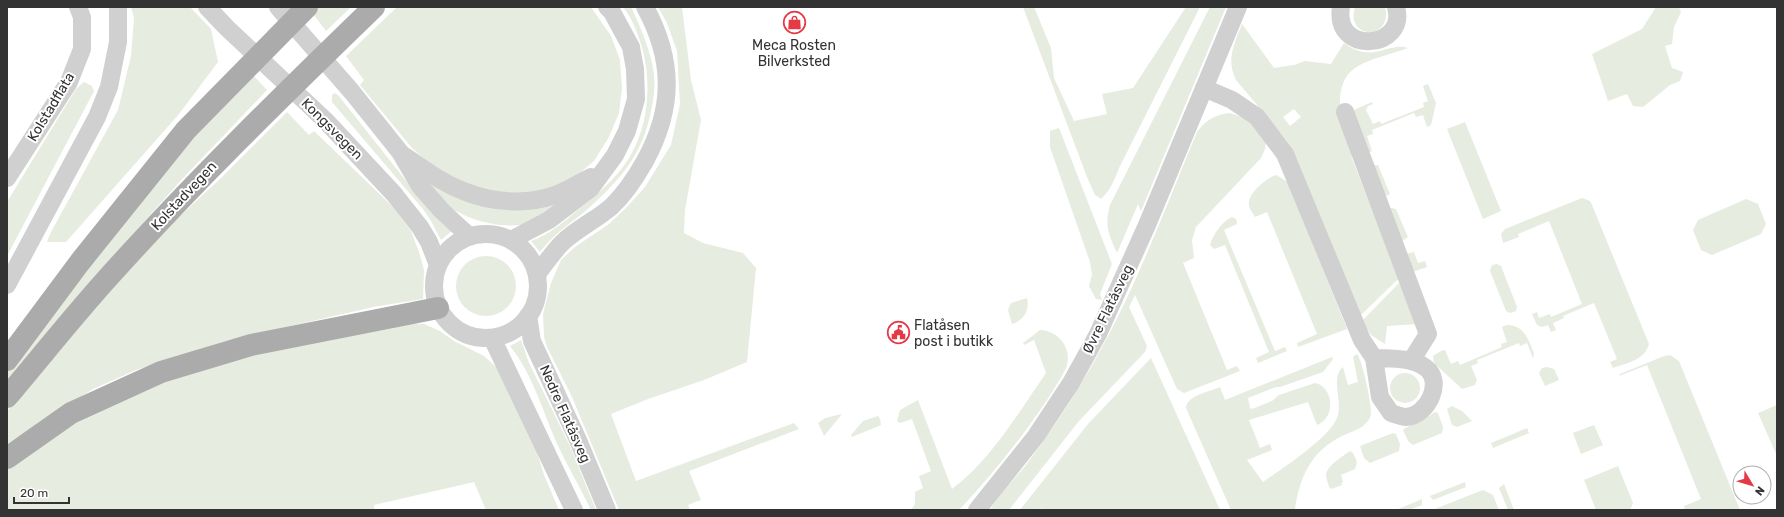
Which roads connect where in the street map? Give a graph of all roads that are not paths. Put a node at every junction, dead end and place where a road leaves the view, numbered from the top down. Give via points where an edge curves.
1 (78, 7) edge
2 (118, 7) edge
3 (207, 7) edge
4 (278, 7) edge
5 (307, 7) edge
6 (374, 7) edge
7 (607, 7) edge
8 (645, 7) edge
9 (1238, 7) edge
10 (1342, 7) edge
11 (1396, 7) edge
12 (1204, 88) junction
13 (1345, 112) dead end
14 (400, 152) junction
15 (600, 173) junction
16 (7, 178) edge
17 (469, 236) junction
18 (511, 240) junction
19 (438, 265) junction
20 (537, 274) junction
21 (7, 285) edge
22 (438, 308) junction
23 (528, 316) junction
24 (492, 338) junction
25 (1374, 358) junction
26 (7, 360) edge
27 (1411, 361) junction
28 (7, 397) edge
29 (7, 458) edge
30 (574, 510) edge
31 (608, 510) edge
32 (977, 510) edge

1 - 16 street, Kolstadflata via 82,16 82,49 69,82
2 - 21 street via 118,42 109,87 97,117
3 - 19 street, Kongsvegen via 226,28 325,120 394,194 420,227
4 - 14 street
5 - 26 main road via 186,130 80,262
6 - 28 main road, Kolstadvegen via 260,117 191,189 104,282
7 - 15 street via 630,48 635,69 636,99 627,131 615,155
8 - 20 street via 658,33 667,79 666,104 657,140 636,177 611,206 562,244
9 - 12 street, Øvre Flatåsveg
10 - 11 street via 1345,30 1351,36 1366,42 1382,39 1394,28 1397,19
12 - 25 street via 1232,100 1257,117 1285,154 1362,340
12 - 32 street, Øvre Flatåsveg via 1147,226 1108,312 1071,383 1036,436
13 - 27 street via 1428,334
14 - 15 street via 465,192 498,201 528,201 555,195
14 - 17 street via 420,186
15 - 18 street via 591,188 549,220
17 - 18 street via 490,234
17 - 19 street via 450,247
18 - 20 street via 528,254
19 - 22 street via 433,286
20 - 23 street via 537,296
22 - 24 street via 457,329 470,336
22 - 29 main road via 251,345 161,372 71,413
23 - 24 street via 512,331
23 - 31 street, Nedre Flatåsveg via 532,341
24 - 30 street
25 - 27 street
25 - 27 street via 1380,397 1391,413 1406,416 1422,411 1432,397 1433,380 1427,368

